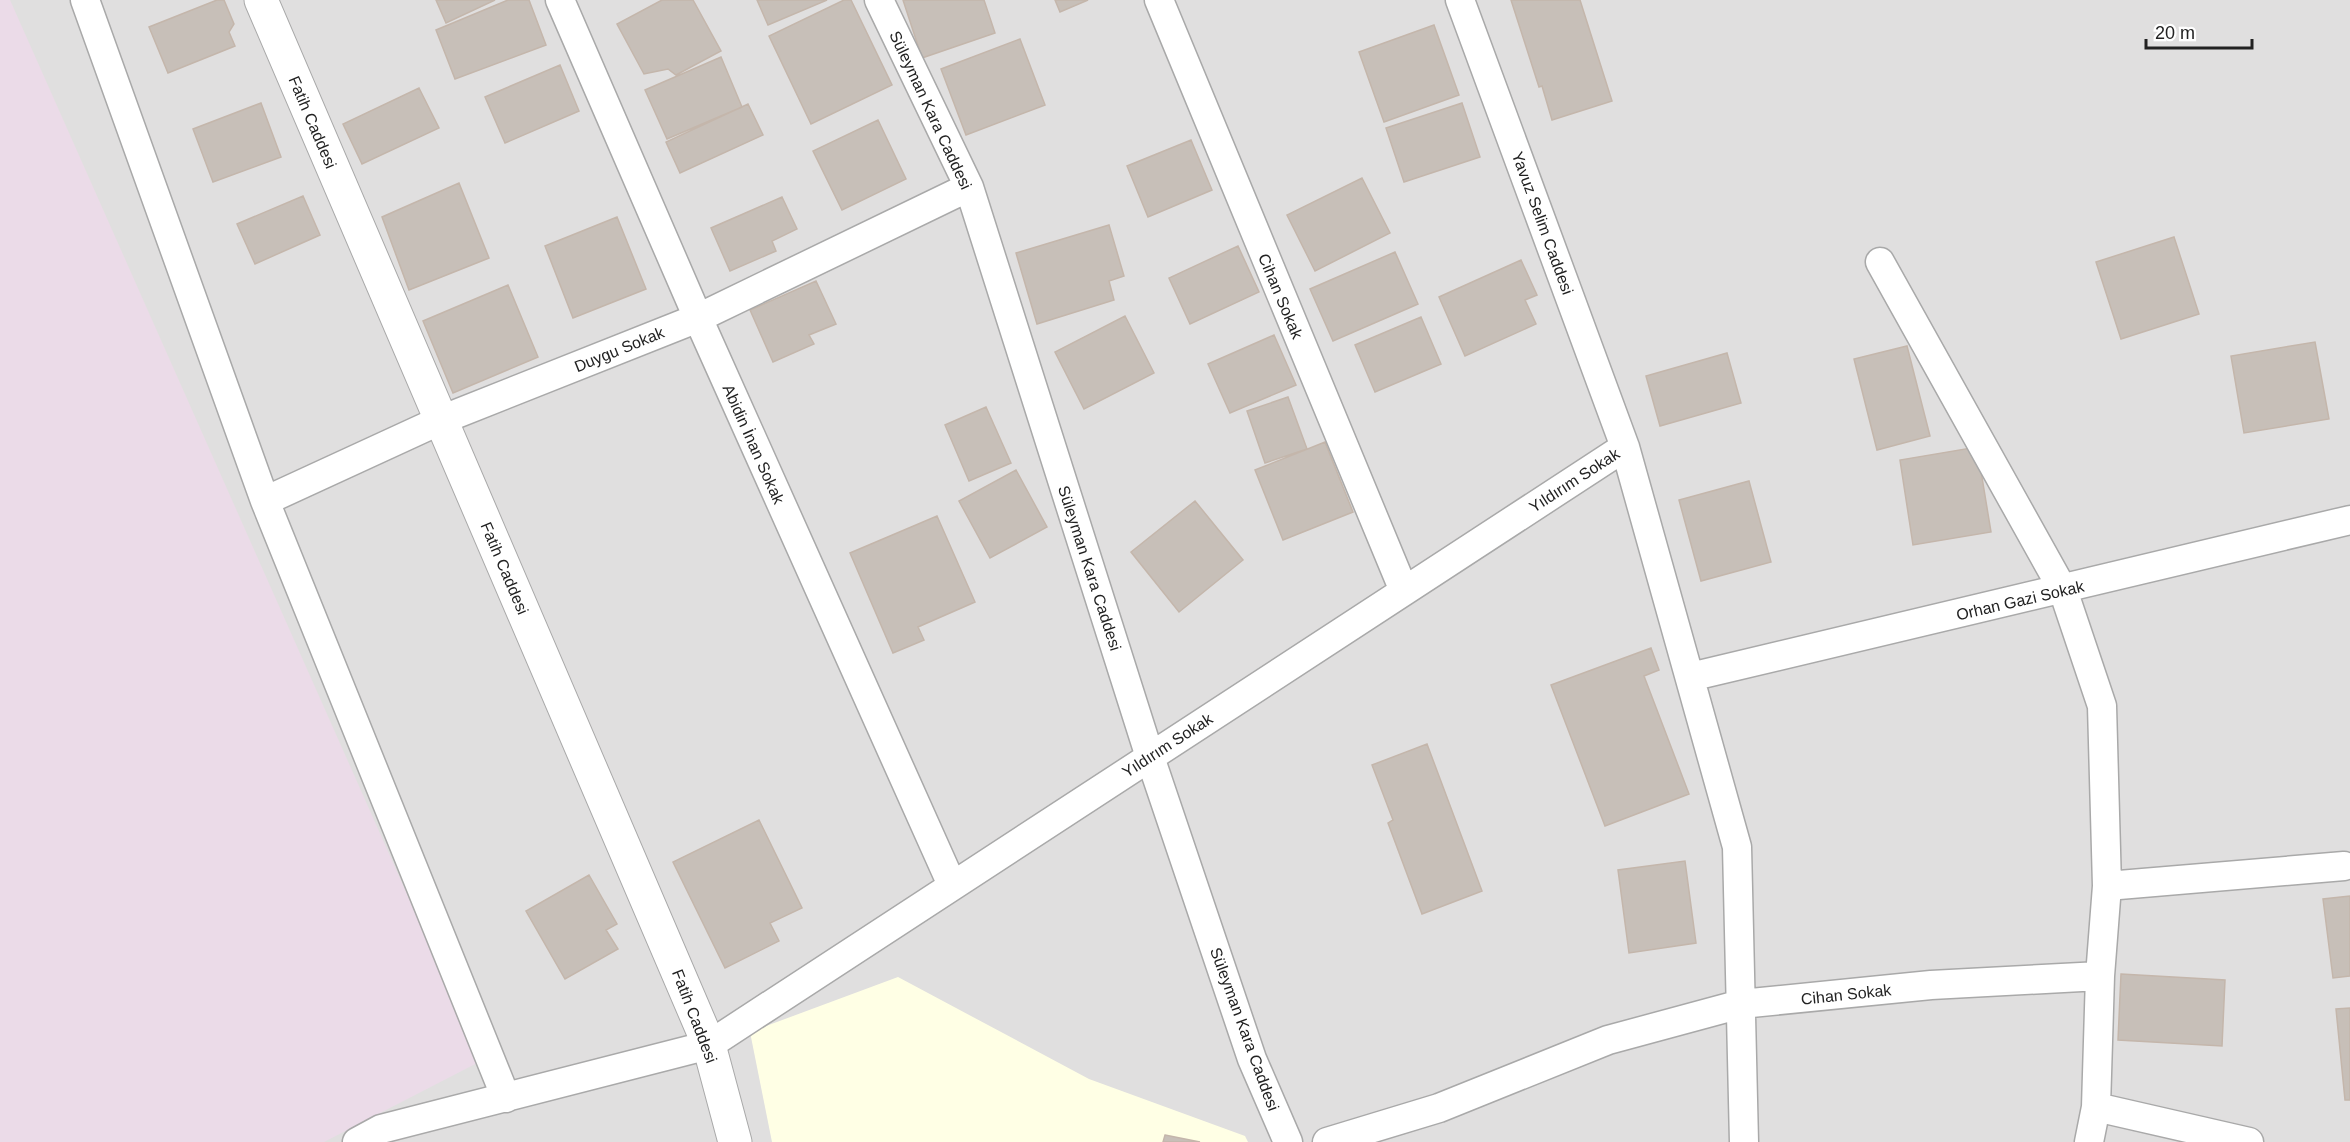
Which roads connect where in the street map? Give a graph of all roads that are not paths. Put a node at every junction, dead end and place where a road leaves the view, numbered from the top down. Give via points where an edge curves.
1 (85, 0) edge
2 (261, 0) edge
3 (560, 0) edge
4 (879, 0) edge
5 (1159, 0) edge
6 (1460, 0) edge
7 (969, 187) junction
8 (1880, 262) dead end
9 (698, 318) junction
10 (441, 420) junction
11 (1625, 447) junction
12 (264, 501) junction
13 (2350, 520) edge
14 (2063, 590) junction
15 (1404, 591) junction
16 (1690, 677) junction
17 (1150, 757) junction
18 (2344, 866) dead end
19 (952, 885) junction
20 (2106, 886) junction
21 (2100, 976) junction
22 (1741, 1004) junction
23 (709, 1045) junction
24 (506, 1098) junction
25 (2096, 1107) junction
26 (357, 1142) edge
27 (735, 1142) edge
28 (1288, 1142) edge
29 (1328, 1142) edge
30 (1744, 1142) edge
31 (2089, 1142) edge
32 (2249, 1142) edge

1 - 12 street
2 - 10 street, Fatih Caddesi
3 - 9 street, Abidin İnan Sokak
4 - 7 street, Süleyman Kara Caddesi
5 - 15 street, Cihan Sokak
6 - 11 street, Yavuz Selim Caddesi
7 - 9 street, Duygu Sokak
7 - 17 street, Süleyman Kara Caddesi
8 - 14 street
9 - 10 street, Duygu Sokak
9 - 19 street, Abidin İnan Sokak
10 - 12 street, Duygu Sokak
10 - 23 street, Fatih Caddesi
11 - 15 street, Yıldırım Sokak
11 - 16 street, Yavuz Selim Caddesi
12 - 24 street
13 - 14 street, Orhan Gazi Sokak
14 - 16 street, Orhan Gazi Sokak
14 - 20 street via 2102,706
15 - 17 street, Yıldırım Sokak
16 - 22 street, Yavuz Selim Caddesi via 1737,847
17 - 19 street, Yıldırım Sokak
17 - 28 street, Süleyman Kara Caddesi via 1252,1059
18 - 20 street
19 - 23 street, Yıldırım Sokak
20 - 21 street
21 - 22 street, Cihan Sokak via 1931,985
21 - 25 street
22 - 29 street, Cihan Sokak via 1608,1040 1439,1108
22 - 30 street, Yavuz Selim Caddesi
23 - 24 street, Yıldırım Sokak
23 - 27 street, Fatih Caddesi
24 - 26 street, Yıldırım Sokak via 381,1129
25 - 31 street
25 - 32 street

